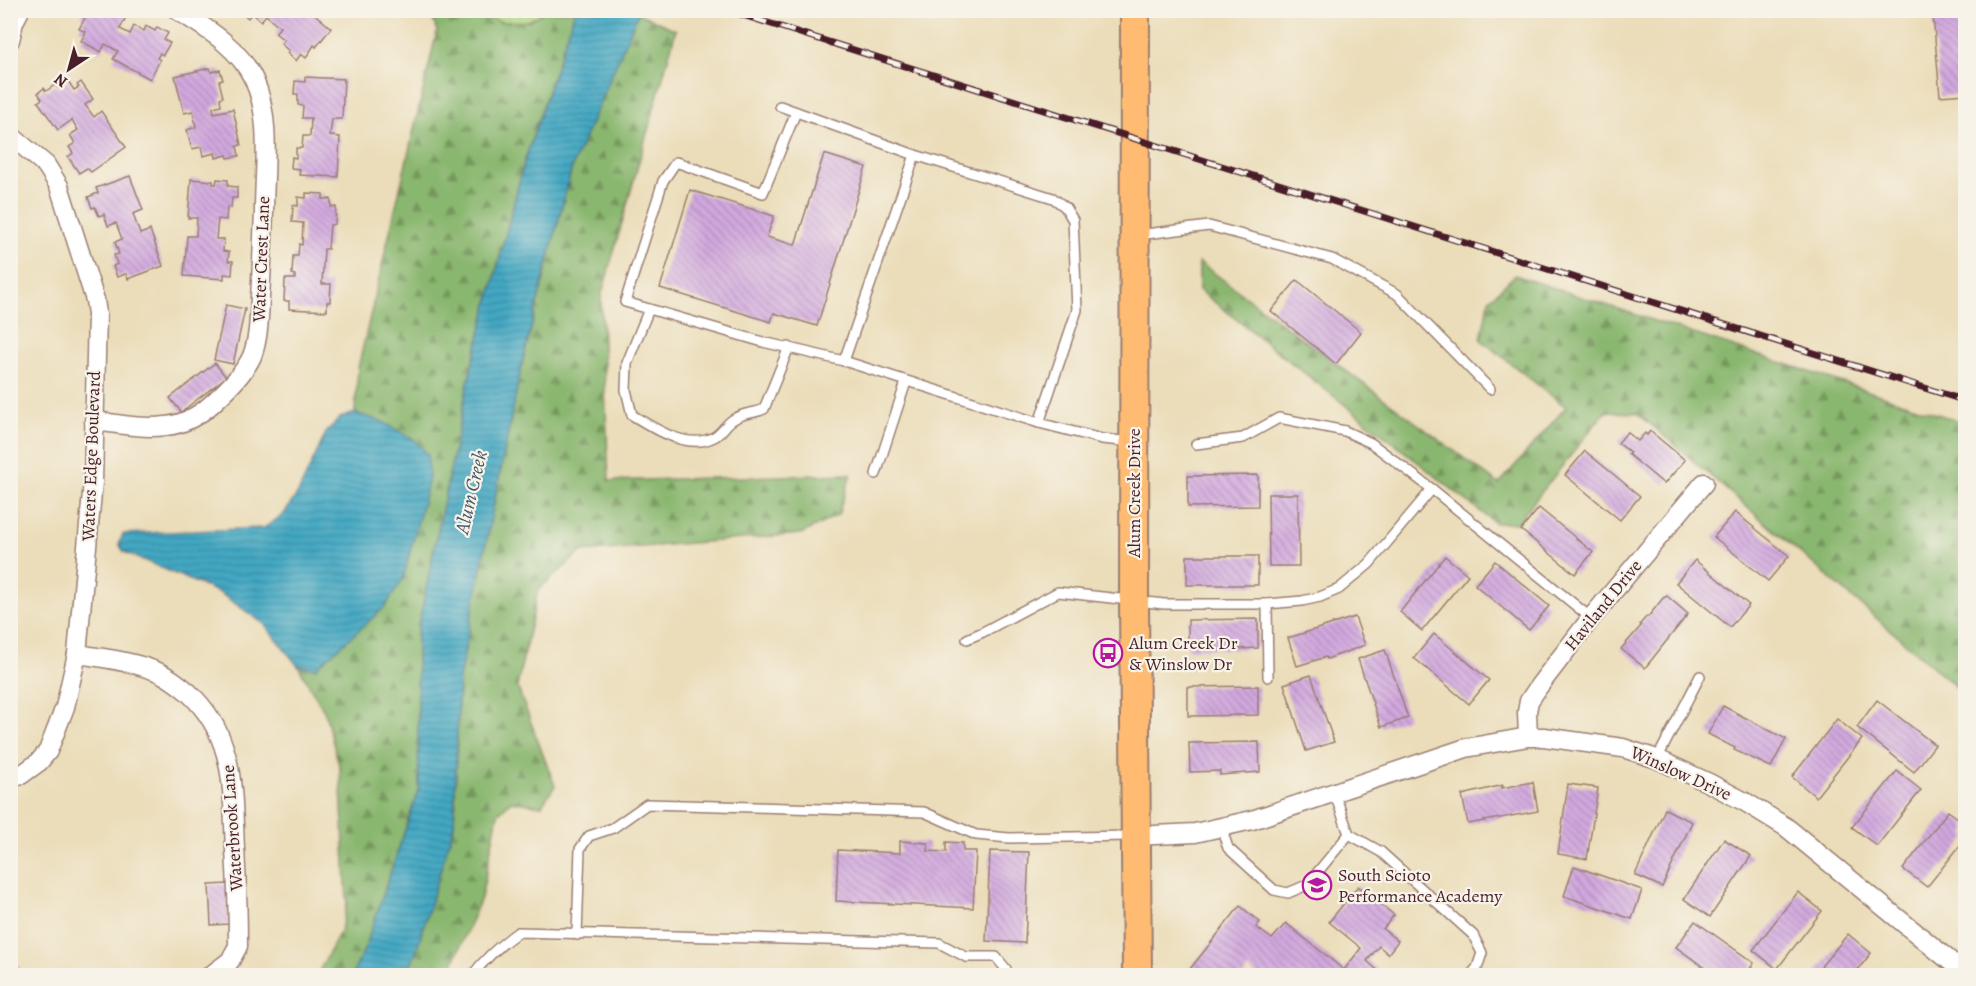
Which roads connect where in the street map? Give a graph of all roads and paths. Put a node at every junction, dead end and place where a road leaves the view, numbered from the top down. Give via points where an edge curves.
1 (20, 10) edge
2 (177, 10) edge
3 (1135, 10) edge
4 (10, 40) edge
5 (780, 106) dead end
6 (796, 112) junction
7 (10, 135) edge
8 (915, 155) junction
9 (1136, 235) junction
10 (649, 309) junction
11 (789, 347) junction
12 (844, 361) junction
13 (906, 382) junction
14 (1490, 389) dead end
15 (94, 420) junction
16 (1039, 423) junction
17 (1135, 442) junction
18 (1196, 444) dead end
19 (876, 474) dead end
20 (1704, 483) dead end
21 (1432, 489) junction
22 (1134, 602) junction
23 (1267, 604) junction
24 (1592, 618) junction
25 (967, 639) dead end
26 (77, 654) junction
27 (1700, 676) dead end
28 (1268, 677) dead end
29 (1528, 737) junction
30 (1657, 759) junction
31 (10, 778) edge
32 (1334, 792) junction
33 (1221, 827) junction
34 (1349, 834) junction
35 (1135, 836) junction
36 (577, 935) junction
37 (1965, 974) edge
38 (210, 975) edge
39 (472, 975) edge
40 (1006, 975) edge
41 (1137, 975) edge
42 (1470, 975) edge

1 - 4 street
2 - 15 street, Water Crest Lane via 231,49 253,78 259,94 264,139 257,334 252,356 238,376 206,410 189,420 146,428
3 - 9 main road, Alum Creek Drive
5 - 6 lane
6 - 8 lane
6 - 10 lane via 763,193 676,162 663,181 624,302
7 - 15 street, Waters Edge Boulevard via 46,165 59,186 95,300
8 - 12 lane
8 - 16 lane via 1053,198 1073,220 1077,310
9 - 14 lane via 1209,226 1332,259 1397,294
9 - 17 main road, Alum Creek Drive
10 - 11 lane
10 - 11 lane via 627,363 626,390 632,415 666,435 700,442 715,437 732,419 764,409
11 - 12 lane
12 - 13 lane
13 - 16 lane
13 - 19 lane
15 - 26 street, Waters Edge Boulevard via 89,539
16 - 17 lane via 1102,439
17 - 22 main road, Alum Creek Drive
18 - 21 lane via 1242,438 1279,418 1345,431 1371,443
20 - 24 street, Haviland Drive
21 - 23 lane via 1369,564 1339,588 1320,597
21 - 24 lane
22 - 23 lane
22 - 25 lane via 1058,592
22 - 35 main road, Alum Creek Drive
23 - 28 lane
24 - 29 street, Haviland Drive via 1529,701
26 - 31 street, Waters Edge Boulevard via 65,706 48,751 39,762
26 - 38 street, Waterbrook Lane via 154,670 169,678 198,702 222,738 233,798 238,946 230,961
27 - 30 lane
29 - 30 street, Winslow Drive via 1623,748
29 - 32 street, Winslow Drive via 1466,748
30 - 37 street, Winslow Drive via 1786,827
32 - 33 street, Winslow Drive
32 - 34 lane
33 - 34 lane via 1228,848 1274,890 1288,893 1308,885
33 - 35 street, Winslow Drive via 1195,833
34 - 42 lane via 1381,852 1473,935 1482,953
35 - 36 lane via 1009,838 976,835 924,812 647,804 613,828 589,836 580,849
35 - 41 main road, Alum Creek Drive
36 - 39 lane via 518,932
36 - 40 lane via 939,943 966,957 996,957

